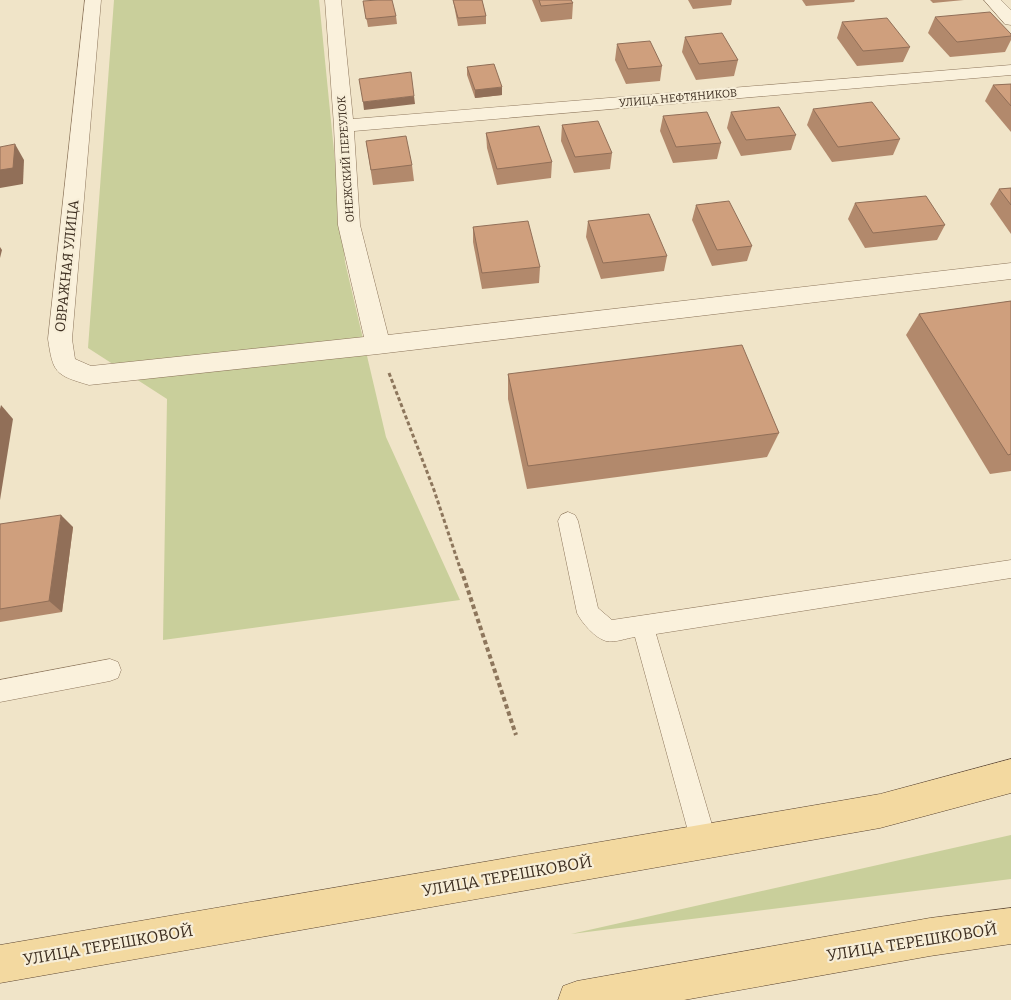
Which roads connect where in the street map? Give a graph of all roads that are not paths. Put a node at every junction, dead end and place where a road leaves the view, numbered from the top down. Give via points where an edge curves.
1 (93, 0) edge
2 (333, 0) edge
3 (992, 0) edge
4 (1011, 20) edge
5 (1011, 70) edge
6 (344, 126) junction
7 (1011, 271) edge
8 (378, 345) junction
9 (568, 521) dead end
10 (1011, 570) edge
11 (643, 626) junction
12 (110, 670) dead end
13 (0, 691) edge
14 (1011, 776) edge
15 (704, 842) junction
16 (1011, 926) edge
17 (0, 964) edge
18 (578, 1000) edge

1 - 8 street, ОВРАЖНАЯ УЛИЦА via 60,339 64,364 89,376
2 - 6 street, ОНЕЖСКИЙ ПЕРЕУЛОК
3 - 4 street
5 - 6 street, УЛИЦА НЕФТЯНИКОВ
6 - 8 street, ОНЕЖСКИЙ ПЕРЕУЛОК via 349,225
7 - 8 street
9 - 11 lane via 588,613 608,632
10 - 11 lane
11 - 15 lane
12 - 13 lane
14 - 15 main road, УЛИЦА ТЕРЕШКОВОЙ via 880,811
15 - 17 main road, УЛИЦА ТЕРЕШКОВОЙ
16 - 18 main road, УЛИЦА ТЕРЕШКОВОЙ via 930,937

